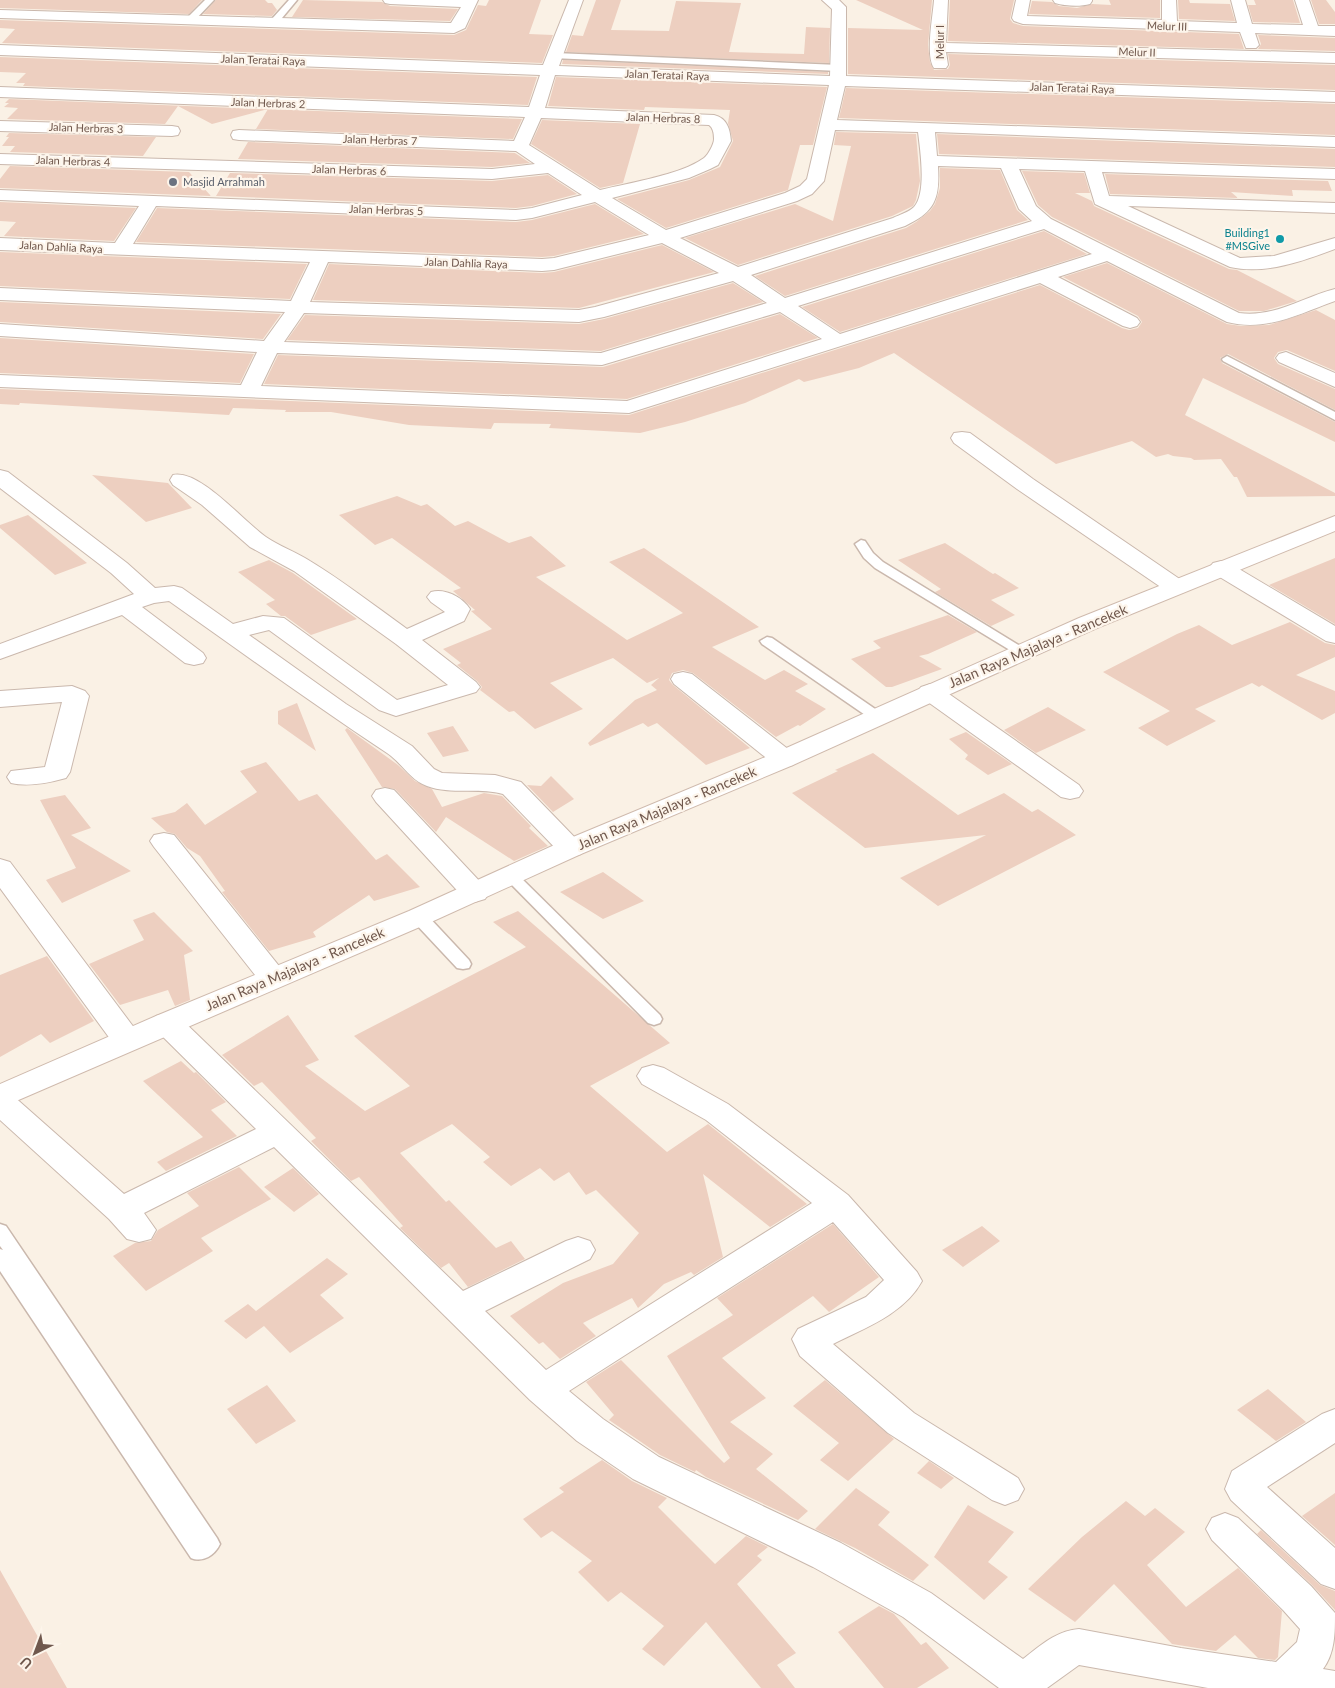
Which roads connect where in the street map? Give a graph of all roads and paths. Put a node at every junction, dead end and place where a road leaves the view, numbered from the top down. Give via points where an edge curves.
1 (37, 0) edge
2 (210, 0) edge
3 (293, 0) edge
4 (390, 0) edge
5 (576, 0) edge
6 (829, 0) edge
7 (941, 0) edge
8 (1023, 0) edge
9 (1060, 0) edge
10 (1169, 0) edge
11 (1238, 0) edge
12 (1302, 0) edge
13 (1085, 1) edge
14 (471, 2) edge
15 (0, 14) edge
16 (24, 14) junction
17 (192, 19) junction
18 (274, 22) junction
19 (293, 23) junction
20 (1170, 26) junction
21 (1246, 28) junction
22 (1312, 30) junction
23 (1335, 31) edge
24 (938, 47) junction
25 (0, 50) edge
26 (1255, 56) junction
27 (1335, 58) edge
28 (271, 60) junction
29 (552, 63) junction
30 (839, 74) junction
31 (943, 84) junction
32 (0, 92) edge
33 (1335, 97) edge
34 (187, 100) junction
35 (260, 102) junction
36 (535, 114) junction
37 (829, 125) junction
38 (0, 126) edge
39 (926, 126) junction
40 (172, 131) junction
41 (240, 135) junction
42 (1335, 142) edge
43 (520, 146) junction
44 (0, 158) edge
45 (929, 161) junction
46 (1008, 164) junction
47 (1092, 165) junction
48 (551, 168) junction
49 (1335, 174) edge
50 (136, 182) junction
51 (207, 185) junction
52 (0, 195) edge
53 (597, 196) junction
54 (1101, 200) junction
55 (151, 201) junction
56 (1335, 208) edge
57 (1045, 223) junction
58 (664, 237) junction
59 (1335, 243) edge
60 (0, 244) edge
61 (120, 250) junction
62 (1307, 253) junction
63 (1108, 256) junction
64 (321, 258) junction
65 (1335, 264) edge
66 (736, 274) junction
67 (1043, 277) junction
68 (0, 294) edge
69 (1334, 297) edge
70 (782, 305) junction
71 (298, 307) junction
72 (1130, 322) dead end
73 (0, 330) edge
74 (836, 340) junction
75 (270, 347) junction
76 (1286, 358) dead end
77 (1227, 359) dead end
78 (0, 380) edge
79 (1335, 381) edge
80 (248, 391) junction
81 (1335, 417) edge
82 (962, 438) dead end
83 (0, 477) edge
84 (181, 480) dead end
85 (1335, 523) edge
86 (861, 544) dead end
87 (1221, 568) junction
88 (1176, 587) junction
89 (150, 596) junction
90 (439, 597) dead end
91 (126, 606) junction
92 (228, 633) junction
93 (1335, 636) edge
94 (405, 639) junction
95 (767, 641) dead end
96 (0, 652) edge
97 (1023, 652) junction
98 (194, 658) dead end
99 (683, 679) dead end
100 (930, 692) junction
101 (0, 699) edge
102 (876, 716) junction
103 (784, 759) junction
104 (20, 777) dead end
105 (1070, 791) dead end
106 (385, 796) dead end
107 (164, 841) dead end
108 (570, 848) junction
109 (0, 868) edge
110 (511, 876) junction
111 (475, 893) junction
112 (419, 917) junction
113 (463, 964) dead end
114 (274, 978) junction
115 (654, 1019) dead end
116 (167, 1022) junction
117 (128, 1040) junction
118 (653, 1076) dead end
119 (0, 1097) edge
120 (0, 1102) edge
121 (277, 1132) junction
122 (836, 1204) junction
123 (0, 1230) edge
124 (578, 1250) dead end
125 (0, 1256) edge
126 (460, 1308) junction
127 (543, 1390) junction
128 (1335, 1424) edge
129 (1005, 1488) dead end
130 (1225, 1529) dead end
131 (1335, 1572) edge
132 (1284, 1681) junction
133 (1331, 1688) edge

1 - 16 street
2 - 17 lane
3 - 18 lane
4 - 14 street
5 - 29 street
6 - 30 street, Jalan Dahlia Raya via 839,8
7 - 24 street, Melur I
8 - 20 street, Melur III via 1019,18 1023,20
9 - 13 street
10 - 20 street
11 - 21 street
12 - 22 street
14 - 19 street via 460,25 454,28
15 - 16 street
16 - 17 street
17 - 18 street
18 - 19 street
19 - 28 street
20 - 21 street, Melur III
21 - 22 street, Melur III
21 - 26 street
22 - 23 street, Melur III
24 - 26 street, Melur II
24 - 31 street, Melur I
25 - 28 street, Jalan Teratai Raya
26 - 27 street, Melur II
28 - 29 street, Jalan Teratai Raya
29 - 30 street, Jalan Teratai Raya
29 - 36 street
30 - 31 street, Jalan Teratai Raya
30 - 37 street, Jalan Dahlia Raya
31 - 33 street, Jalan Teratai Raya
32 - 34 street, Jalan Herbras 2
34 - 35 street, Jalan Herbras 2
34 - 40 street
35 - 36 street, Jalan Herbras 2
35 - 41 street
36 - 43 street
36 - 53 street, Jalan Herbras 8 via 702,118 714,120 721,127 723,140 709,163 683,174
37 - 39 street
37 - 58 street, Jalan Dahlia Raya via 815,181 806,190
38 - 40 street, Jalan Herbras 3
39 - 42 street
39 - 45 street
40 - 50 street
41 - 43 street, Jalan Herbras 7
41 - 51 street
43 - 48 street
44 - 50 street, Jalan Herbras 4
45 - 46 street
45 - 66 street via 928,200 919,212 899,222
46 - 47 street
46 - 57 street via 1028,209
47 - 49 street
47 - 54 street
48 - 51 street, Jalan Herbras 6 via 492,174
48 - 53 street
50 - 51 street, Jalan Herbras 6
50 - 52 street, Jalan Herbras 5
50 - 55 street, Jalan Herbras 5
51 - 53 street, Jalan Herbras 5 via 516,215
51 - 55 street, Jalan Herbras 5
53 - 58 street
54 - 56 street
54 - 62 street via 1237,263 1252,265
55 - 61 street
57 - 63 street
57 - 70 street
58 - 64 street, Jalan Dahlia Raya via 542,265
58 - 66 street
59 - 62 street
60 - 61 street, Jalan Dahlia Raya
61 - 64 street, Jalan Dahlia Raya
62 - 65 street
63 - 67 street
63 - 69 street via 1244,321 1265,320
64 - 71 street
66 - 70 street
66 - 71 street via 579,316
67 - 72 street
67 - 74 street
68 - 71 street
70 - 74 street
70 - 75 street via 602,359
71 - 75 street
73 - 75 street
74 - 80 street via 629,406
75 - 80 street
76 - 79 street
77 - 81 lane
78 - 80 street
82 - 88 street
83 - 89 street via 120,568
84 - 94 street via 210,500 258,542 302,566
85 - 87 street, Jalan Raya Majalaya - Rancekek
86 - 97 lane via 879,565
87 - 88 street, Jalan Raya Majalaya - Rancekek
87 - 93 street
88 - 97 street, Jalan Raya Majalaya - Rancekek
89 - 91 street
89 - 92 street via 174,593
90 - 94 street via 458,609 456,616
91 - 96 street
91 - 98 street
92 - 94 street via 263,622 275,623 396,708 466,689 467,685
92 - 108 street via 403,752 425,775 437,781 495,783 512,788
95 - 102 lane
97 - 100 street, Jalan Raya Majalaya - Rancekek
99 - 103 street
100 - 102 street, Jalan Raya Majalaya - Rancekek
100 - 105 street
101 - 104 street via 76,696 58,772
102 - 103 street, Jalan Raya Majalaya - Rancekek
103 - 108 street, Jalan Raya Majalaya - Rancekek
106 - 111 street
107 - 114 street
108 - 110 street, Jalan Raya Majalaya - Rancekek
109 - 117 street
110 - 111 street, Jalan Raya Majalaya - Rancekek
110 - 115 lane
111 - 112 street, Jalan Raya Majalaya - Rancekek
112 - 113 lane
112 - 114 street, Jalan Raya Majalaya - Rancekek
114 - 116 street, Jalan Raya Majalaya - Rancekek
116 - 117 street, Jalan Raya Majalaya - Rancekek
116 - 121 street
117 - 119 street, Jalan Raya Majalaya - Rancekek
118 - 122 street via 718,1112
120 - 121 street via 130,1220
121 - 126 street
122 - 127 street
122 - 129 street via 905,1281 878,1306 810,1339 812,1346 901,1423
123 - 125 lane via 210,1544 198,1552
124 - 126 street
126 - 127 street
127 - 132 street via 590,1430 646,1468 828,1555 909,1600 1020,1680 1028,1679 1068,1648 1079,1647
128 - 131 street via 1245,1482 1244,1488
130 - 132 street via 1321,1625 1314,1651
132 - 133 street

